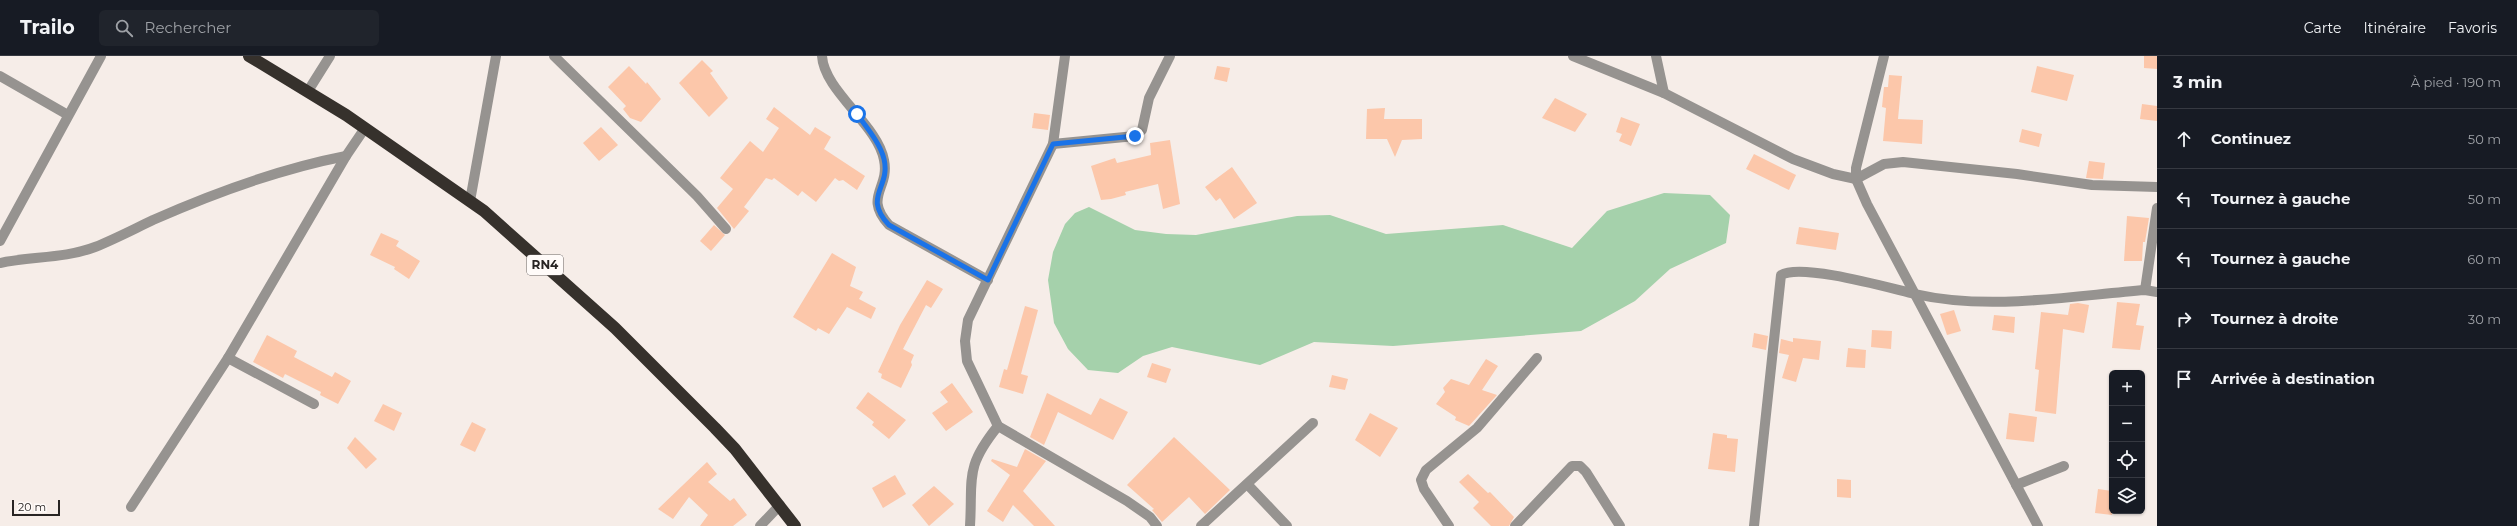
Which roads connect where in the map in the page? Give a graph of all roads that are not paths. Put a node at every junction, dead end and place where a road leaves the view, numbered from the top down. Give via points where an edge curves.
1 (101, 56) edge
2 (249, 56) edge
3 (330, 56) edge
4 (496, 56) edge
5 (554, 56) edge
6 (822, 56) edge
7 (1065, 56) edge
8 (1170, 56) edge
9 (1573, 56) edge
10 (1656, 56) edge
11 (1884, 56) edge
12 (0, 76) edge
13 (308, 91) junction
14 (1664, 93) junction
15 (68, 115) junction
16 (365, 128) junction
17 (1053, 144) junction
18 (346, 156) junction
19 (1856, 179) junction
20 (2157, 186) edge
21 (470, 201) junction
22 (2157, 208) edge
23 (726, 229) dead end
24 (0, 241) edge
25 (0, 263) edge
26 (988, 280) junction
27 (2145, 290) junction
28 (2157, 292) edge
29 (1914, 294) junction
30 (228, 358) junction
31 (1536, 358) dead end
32 (314, 404) dead end
33 (1313, 423) dead end
34 (998, 426) junction
35 (2064, 466) dead end
36 (1248, 485) junction
37 (2016, 485) junction
38 (780, 505) junction
39 (131, 507) dead end
40 (760, 526) edge
41 (795, 526) edge
42 (970, 526) edge
43 (1157, 526) edge
44 (1201, 526) edge
45 (1287, 526) edge
46 (1449, 526) edge
47 (1515, 526) edge
48 (1620, 526) edge
49 (1754, 526) edge
50 (2038, 526) edge

1 - 15 street
2 - 13 highway, RN4
3 - 13 street
4 - 21 street
5 - 23 street via 697,196
6 - 26 street via 822,62 834,84 878,145 884,159 885,172 876,201 879,214 889,225
7 - 17 street
8 - 17 street via 1149,98 1142,130 1135,136
9 - 14 street
10 - 14 street
11 - 19 street via 1857,157
12 - 15 street
13 - 16 highway, RN4
14 - 19 street via 1816,169
15 - 24 street
16 - 18 street
16 - 21 highway, RN4
17 - 26 street
18 - 25 street via 266,177 202,199 94,248 36,260
18 - 30 street
19 - 20 street via 1884,164 1903,162 2092,185
19 - 29 street
21 - 38 highway, RN4 via 614,328 735,449
22 - 27 street
26 - 34 street via 968,320 965,342 967,361
27 - 28 street
27 - 29 street via 1974,301 1947,300
29 - 37 street
29 - 49 street via 1840,276 1796,272 1781,275
30 - 32 street
30 - 39 street
31 - 46 street via 1477,428 1426,470 1421,480 1424,489
33 - 36 street
34 - 42 street via 979,453 972,471
34 - 43 street via 1127,501 1150,517
35 - 37 street
36 - 44 street
36 - 45 street
37 - 50 street
38 - 40 street
38 - 41 highway, RN4
47 - 48 street via 1572,466 1580,466

